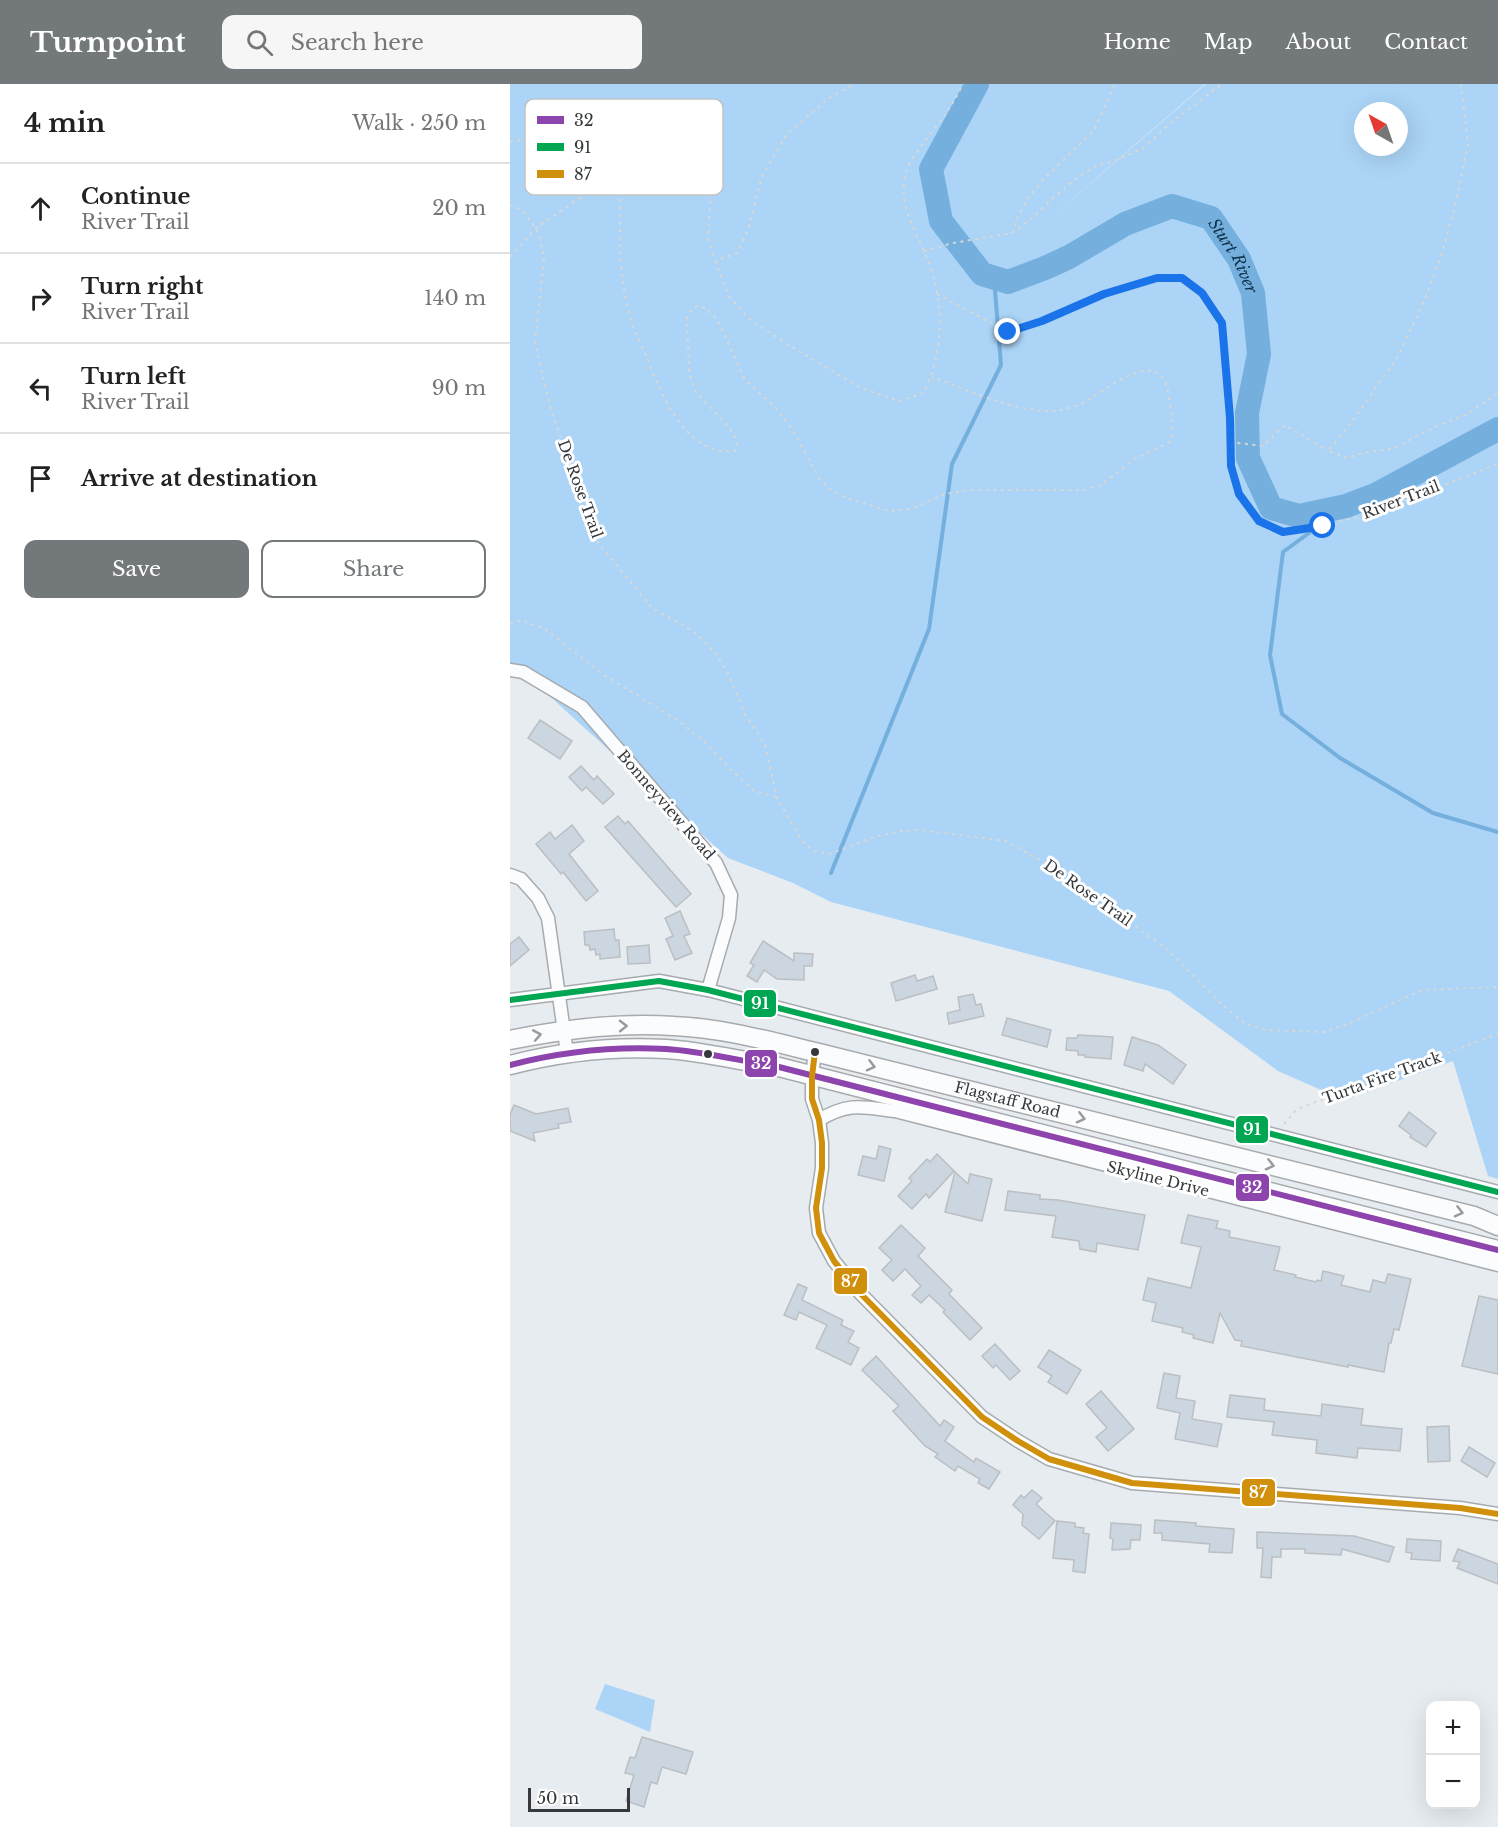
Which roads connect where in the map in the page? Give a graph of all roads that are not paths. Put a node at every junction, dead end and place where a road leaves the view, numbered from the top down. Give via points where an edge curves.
1 (510, 670) edge
2 (510, 875) edge
3 (708, 990) junction
4 (559, 992) junction
5 (510, 999) edge
6 (564, 1030) junction
7 (510, 1040) edge
8 (815, 1052) junction
9 (567, 1053) junction
10 (510, 1065) edge
11 (812, 1076) junction
12 (819, 1120) junction
13 (1498, 1192) edge
14 (1498, 1226) edge
15 (1498, 1250) edge
16 (1498, 1265) edge
17 (1498, 1514) edge

1 - 3 street, Bonneyview Road via 523,672 582,707 716,863 731,895 729,918
2 - 4 street via 521,879 538,898 548,918
3 - 4 street via 659,981
3 - 13 street
4 - 5 street
4 - 6 street
7 -> 6 main road, Flagstaff Road
6 -> 8 main road, Flagstaff Road via 675,1026
6 - 9 street
8 - 11 street
8 -> 14 main road, Flagstaff Road via 1474,1216
9 - 10 main road, Flagstaff Road
9 - 11 main road, Flagstaff Road via 668,1049 775,1066
11 - 12 street via 812,1099
11 - 15 main road, Flagstaff Road
12 - 16 street, Skyline Drive via 855,1106 895,1111
12 - 17 street via 822,1168 816,1208 819,1233 834,1261 860,1293 982,1418 1049,1459 1132,1483

